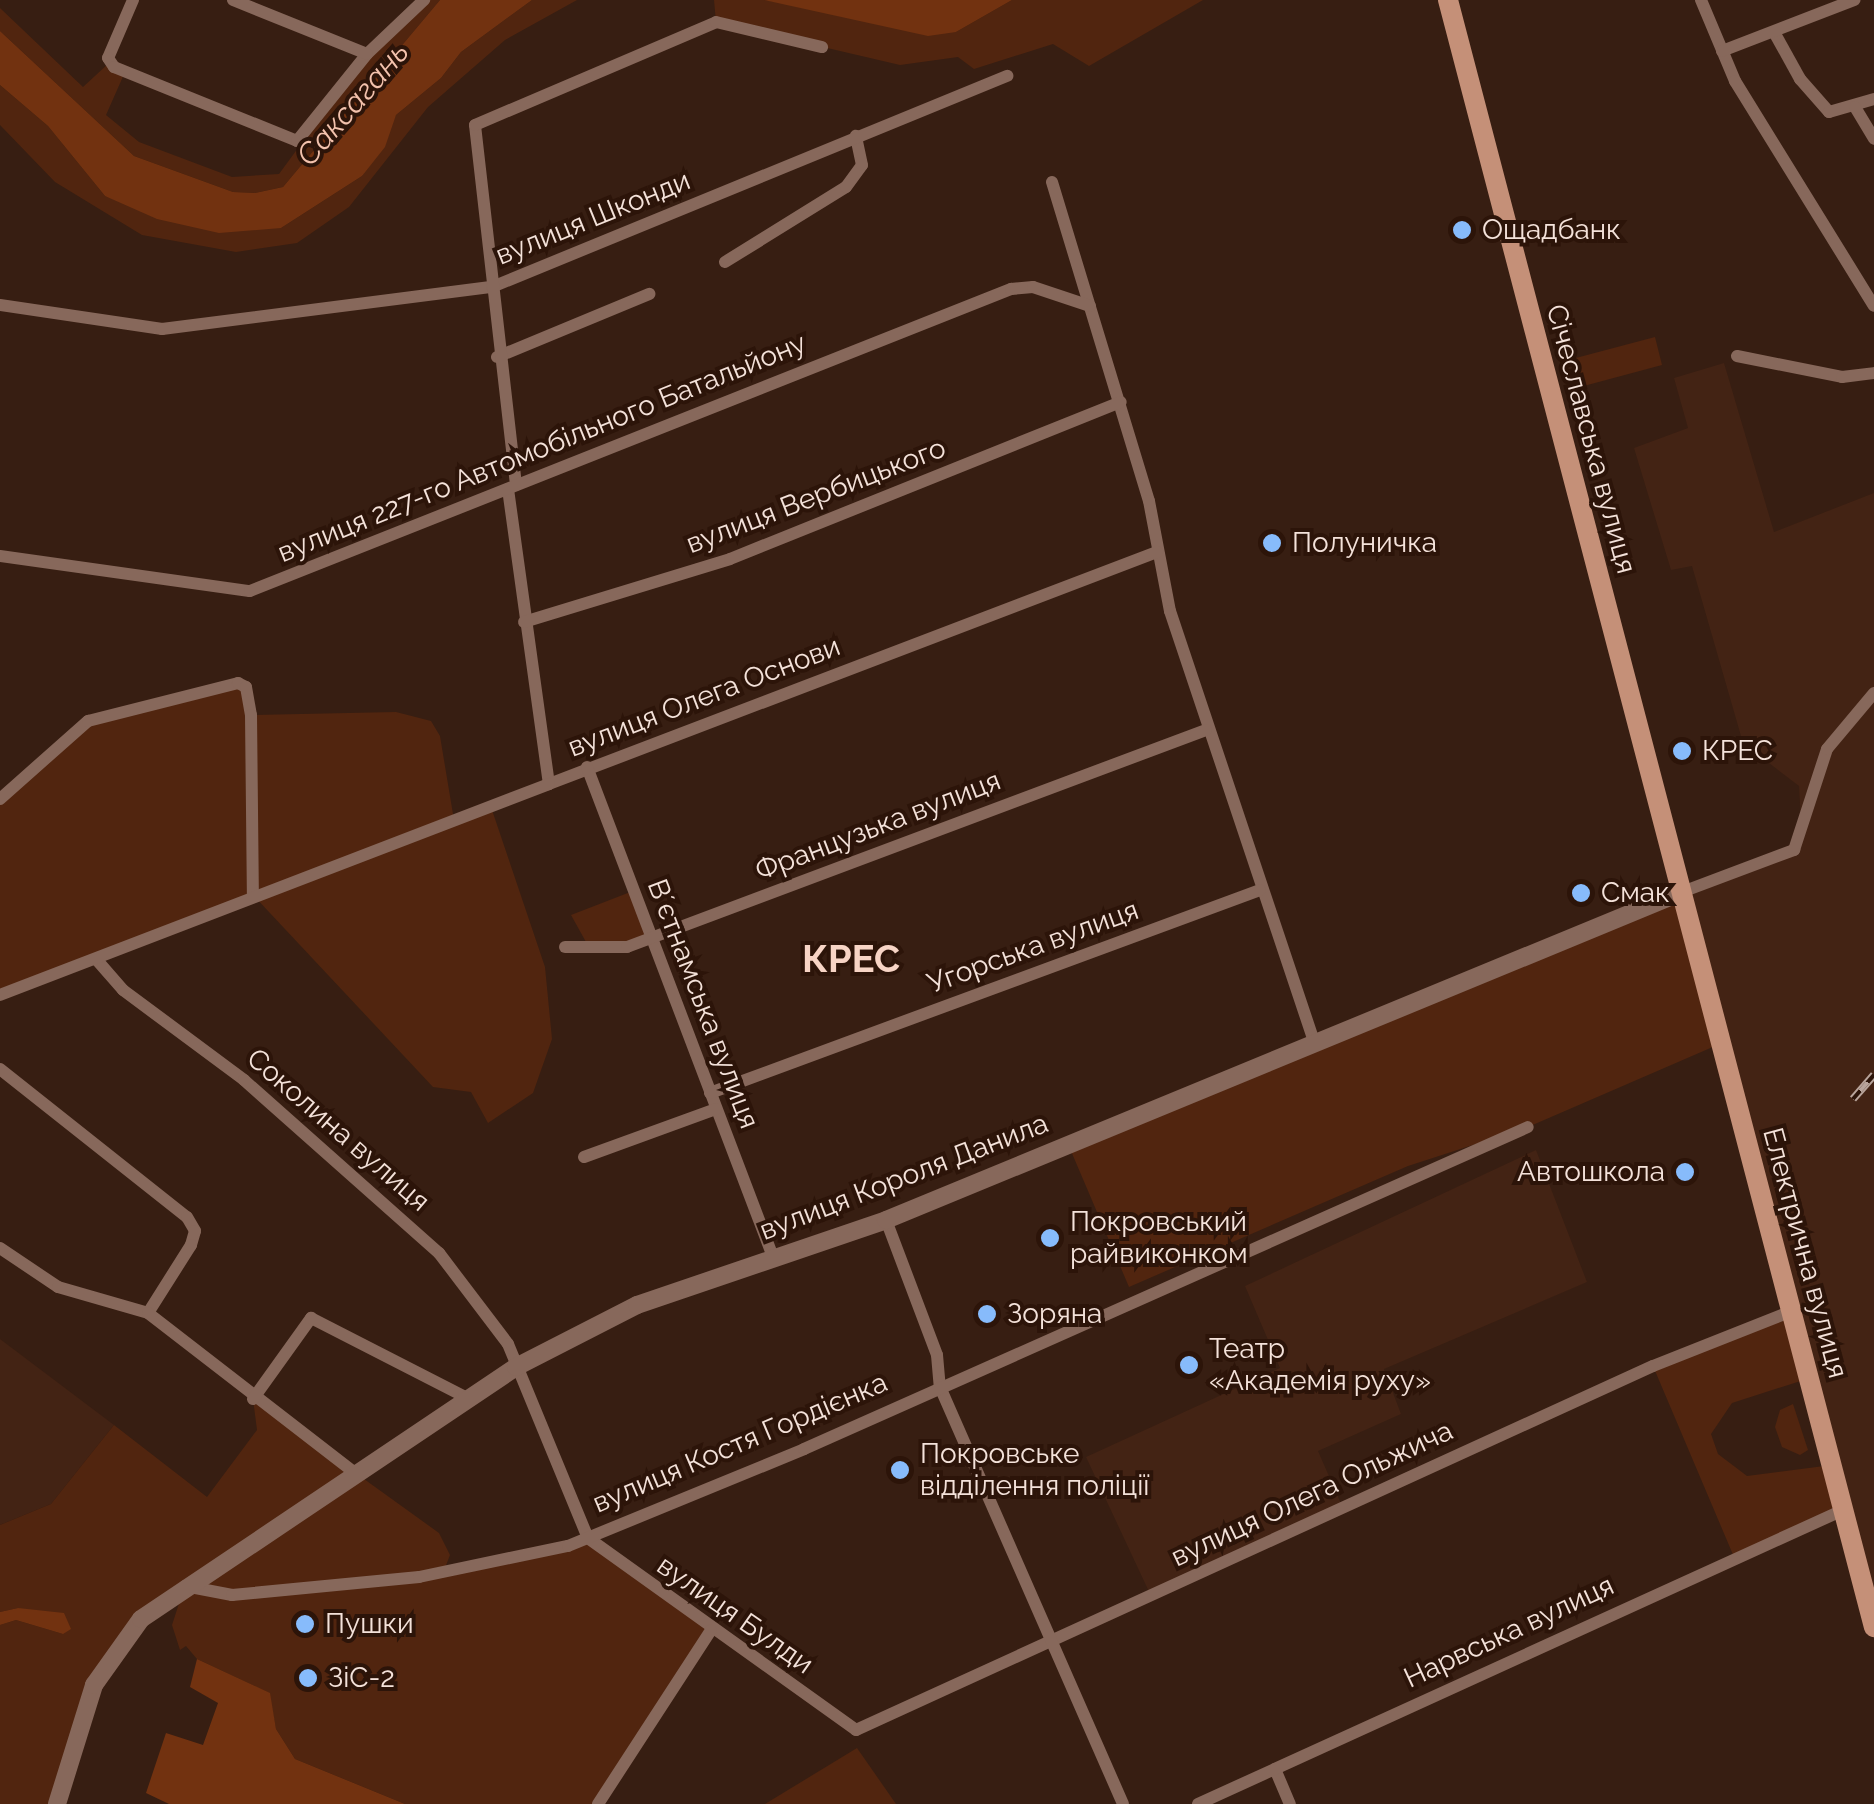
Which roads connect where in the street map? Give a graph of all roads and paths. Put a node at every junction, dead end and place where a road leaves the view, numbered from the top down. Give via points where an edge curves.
1 (133, 0) edge
2 (234, 0) edge
3 (424, 0) edge
4 (1448, 0) edge
5 (1701, 0) edge
6 (1854, 0) edge
7 (1774, 32) junction
8 (822, 47) dead end
9 (1722, 51) junction
10 (367, 54) junction
11 (1007, 76) dead end
12 (1874, 99) edge
13 (1855, 107) junction
14 (856, 136) junction
15 (1874, 138) edge
16 (1052, 182) dead end
17 (725, 262) dead end
18 (492, 287) junction
19 (650, 294) dead end
20 (0, 304) edge
21 (1090, 306) junction
22 (1874, 306) edge
23 (1738, 356) dead end
24 (497, 357) junction
25 (1874, 374) edge
26 (1121, 402) junction
27 (512, 487) junction
28 (1157, 552) junction
29 (0, 556) edge
30 (524, 622) junction
31 (1874, 693) edge
32 (1206, 730) junction
33 (586, 768) junction
34 (549, 784) junction
35 (0, 799) edge
36 (1260, 890) junction
37 (1682, 892) junction
38 (253, 895) junction
39 (651, 938) junction
40 (565, 946) dead end
41 (96, 959) junction
42 (0, 996) edge
43 (1314, 1040) junction
44 (0, 1068) edge
45 (710, 1093) junction
46 (716, 1109) junction
47 (1528, 1126) dead end
48 (584, 1158) dead end
49 (886, 1220) junction
50 (0, 1248) edge
51 (773, 1257) junction
52 (1792, 1311) junction
53 (148, 1313) junction
54 (516, 1367) junction
55 (940, 1387) junction
56 (467, 1398) junction
57 (254, 1399) junction
58 (354, 1472) junction
59 (1843, 1510) junction
60 (588, 1538) junction
61 (184, 1586) junction
62 (1874, 1628) edge
63 (711, 1630) junction
64 (1052, 1642) junction
65 (856, 1730) joint
66 (1275, 1769) junction
67 (57, 1804) edge
68 (598, 1804) edge
69 (1122, 1804) edge
70 (1198, 1804) edge
71 (1290, 1804) edge

1 - 10 street via 108,58 114,67 298,141
2 - 10 street
3 - 10 street
4 - 37 main road, Січеславська вулиця
5 - 9 street
6 - 7 street
7 - 9 street
7 - 13 street via 1824,108 1838,114
8 - 18 street, вулиця Олега Основи via 716,22 480,121 473,132
9 - 22 street
11 - 14 street, вулиця Шконди
12 - 13 street
13 - 15 street
14 - 17 street via 862,165 846,187
14 - 18 street, вулиця Шконди
16 - 21 street
18 - 20 street, вулиця Шконди via 162,328
18 - 24 street, вулиця Олега Основи
19 - 24 street
21 - 26 street
21 - 27 street, вулиця 227-го Автомобільного Батальйону via 1032,286 1011,289
23 - 25 street via 1842,377
24 - 27 street, вулиця Олега Основи
26 - 28 street
26 - 30 street, вулиця Вербицького via 730,559
27 - 29 street, вулиця 227-го Автомобільного Батальйону via 238,594
27 - 30 street, вулиця Олега Основи
28 - 32 street
28 - 33 street, вулиця Олега Основи
30 - 34 street, вулиця Олега Основи
31 - 37 street via 1828,748 1794,850
32 - 36 street
32 - 39 street, Французька вулиця
33 - 34 street, вулиця Олега Основи
33 - 39 street, Вʼєтнамська вулиця
34 - 38 street
35 - 38 street via 88,721 246,687
36 - 43 street
36 - 45 street, Угорська вулиця
37 - 43 main road, вулиця Короля Данила
37 - 52 main road, Електрична вулиця
38 - 41 street
39 - 40 street, Французька вулиця via 627,947
39 - 45 street, Вʼєтнамська вулиця
41 - 42 street
41 - 54 street, Соколина вулиця via 123,990 244,1080 401,1215 498,1326
43 - 49 main road, вулиця Короля Данила
44 - 53 street via 187,1217 192,1245
45 - 46 street, Вʼєтнамська вулиця
46 - 48 street
46 - 51 street, Вʼєтнамська вулиця
47 - 55 street, вулиця Костя Гордієнка
49 - 51 main road, вулиця Короля Данила
49 - 55 street via 937,1354
50 - 53 street via 58,1287
51 - 54 main road, вулиця Короля Данила via 637,1305
52 - 59 main road, Електрична вулиця
52 - 64 street, вулиця Олега Ольжича via 1653,1366
53 - 57 street
54 - 56 main road, вулиця Короля Данила
54 - 60 street, Соколина вулиця
55 - 60 street, вулиця Костя Гордієнка
55 - 64 street
56 - 57 street via 311,1318
56 - 58 main road, вулиця Короля Данила
57 - 58 street
58 - 61 main road, вулиця Короля Данила
59 - 62 main road, Електрична вулиця
59 - 66 street, Нарвська вулиця
60 - 61 street, вулиця Костя Гордієнка via 442,1574 232,1595
60 - 63 street, вулиця Булди
61 - 67 main road via 141,1619 110,1655 94,1685
63 - 65 street, вулиця Булди
63 - 68 street via 648,1737
64 - 65 street, вулиця Олега Ольжича
64 - 69 street
66 - 70 street, Нарвська вулиця
66 - 71 street

